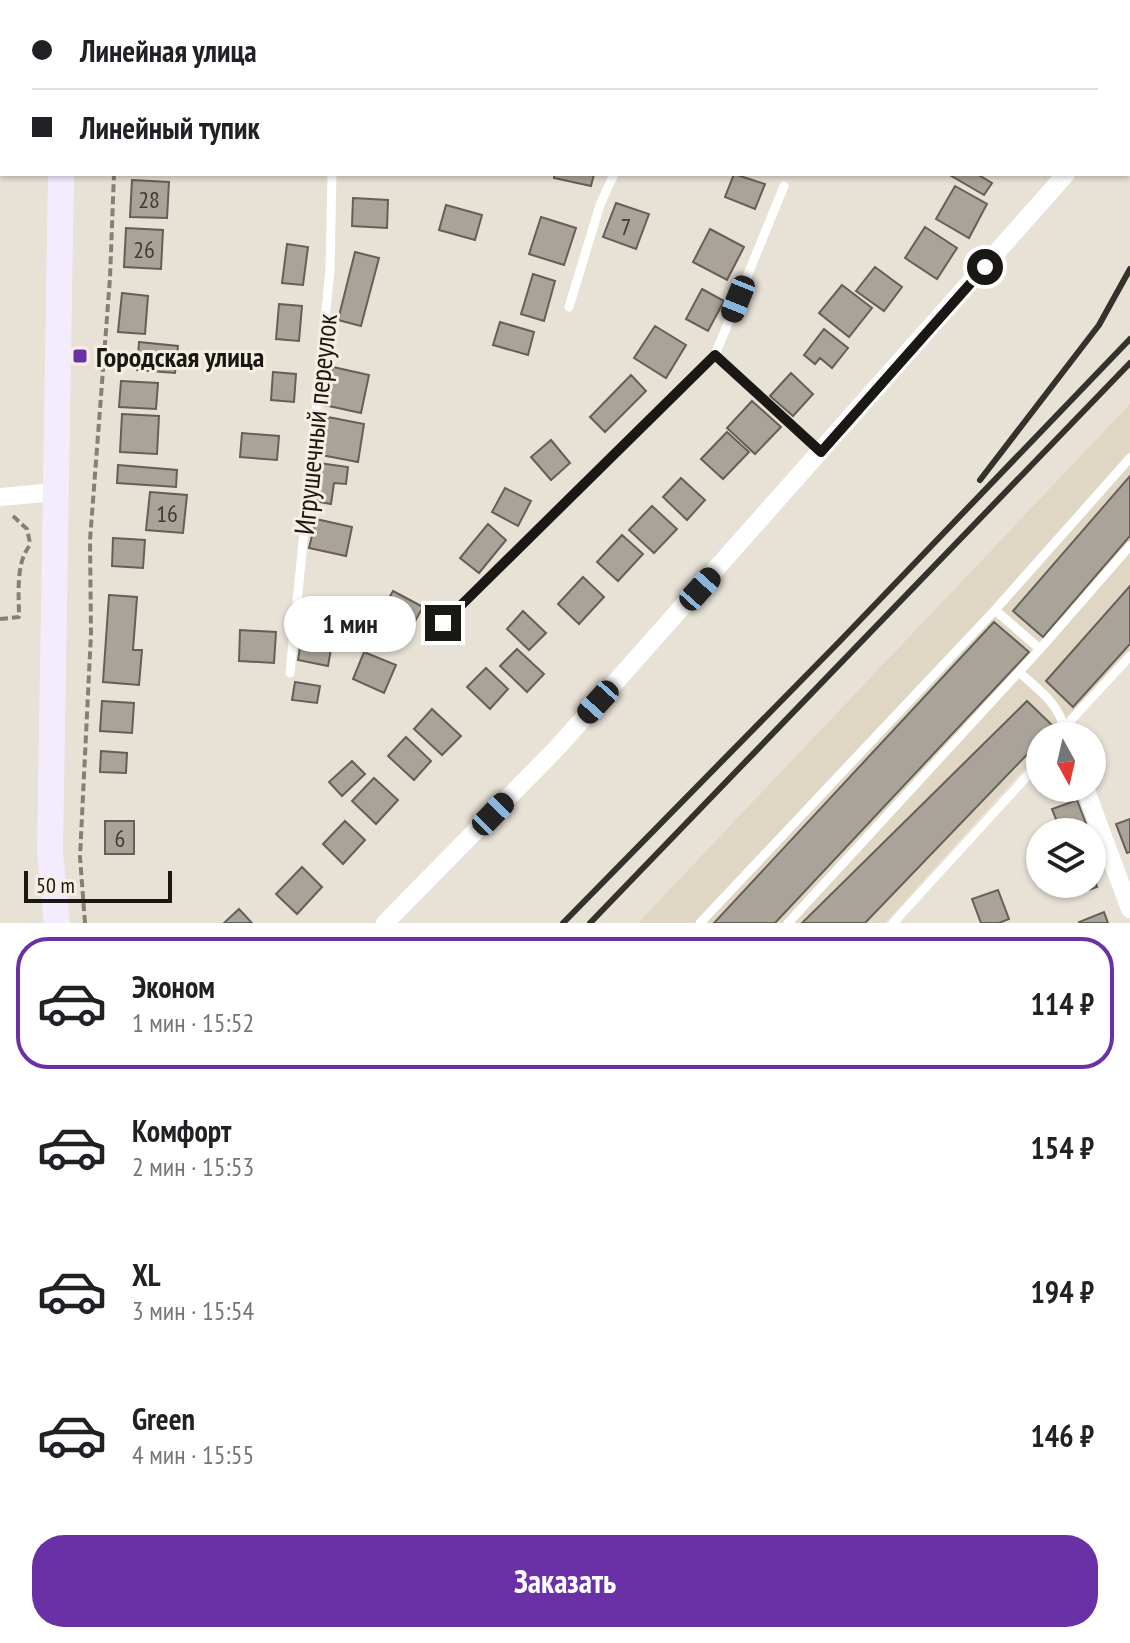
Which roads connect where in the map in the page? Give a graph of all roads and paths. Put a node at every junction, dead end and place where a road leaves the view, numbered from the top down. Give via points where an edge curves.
1 (61, 176) edge
2 (114, 176) edge
3 (332, 176) edge
4 (613, 176) edge
5 (1064, 176) edge
6 (784, 186) dead end
7 (569, 307) dead end
8 (715, 355) junction
9 (821, 452) junction
10 (1130, 458) edge
11 (56, 492) junction
12 (4, 504) edge
13 (30, 543) dead end
14 (1130, 546) edge
15 (995, 610) junction
16 (443, 623) dead end
17 (1040, 649) junction
18 (1130, 656) edge
19 (1019, 672) junction
20 (290, 673) dead end
21 (1063, 722) edge
22 (1070, 722) edge
23 (1026, 777) edge
24 (1090, 802) edge
25 (1130, 909) edge
26 (57, 923) edge
27 (85, 923) edge
28 (385, 923) edge
29 (700, 923) edge
30 (788, 923) edge
31 (893, 923) edge

1 - 11 main road
2 - 27 path via 90,540 80,857
3 - 20 lane, Игрушечный переулок via 330,270
4 - 7 lane
5 - 9 street
6 - 8 lane
8 - 9 lane
8 - 16 lane
9 - 28 street via 557,748
10 - 15 lane
11 - 12 street
11 - 26 main road via 50,853
12 - 13 path via 27,529
14 - 17 lane
15 - 17 lane
15 - 29 lane
17 - 19 lane
18 - 22 lane
19 - 21 lane via 1054,704
19 - 30 lane
23 - 31 lane
24 - 25 street

